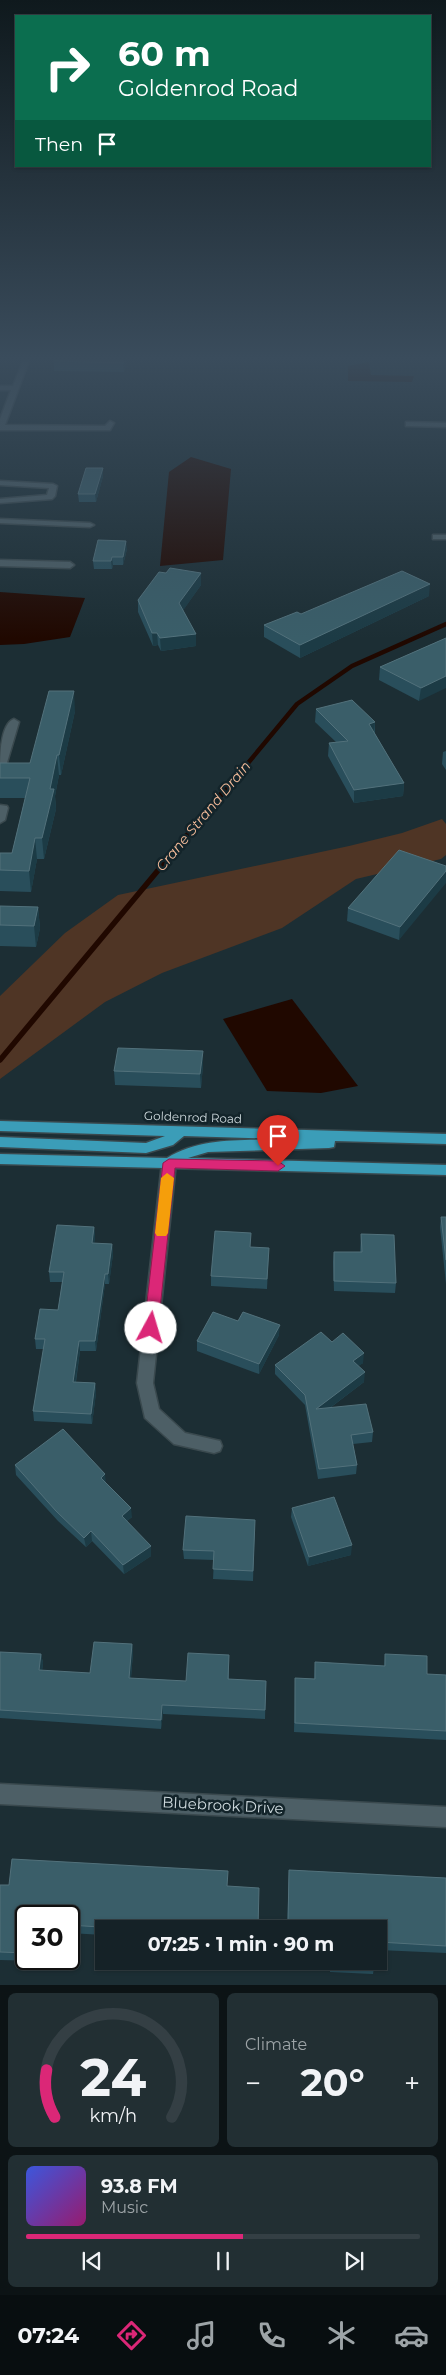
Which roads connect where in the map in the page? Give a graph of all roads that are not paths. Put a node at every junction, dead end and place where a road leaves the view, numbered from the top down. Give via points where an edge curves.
1 (0, 483) edge
2 (0, 501) edge
3 (0, 521) edge
4 (90, 525) dead end
5 (436, 537) dead end
6 (446, 537) edge
7 (0, 563) edge
8 (70, 565) dead end
9 (14, 722) dead end
10 (4, 737) edge
11 (1, 766) edge
12 (0, 808) edge
13 (0, 820) edge
14 (7, 1126) edge
15 (180, 1132) junction
16 (446, 1139) edge
17 (7, 1143) edge
18 (5, 1159) edge
19 (169, 1163) junction
20 (446, 1170) edge
21 (214, 1446) dead end
22 (0, 1794) edge
23 (446, 1817) edge

1 - 2 street via 53,486 49,497
3 - 4 street
5 - 6 street
7 - 8 street
9 - 10 street
10 - 11 street
12 - 13 street via 3,808
14 - 15 main road, Goldenrod Road
15 - 16 main road, Goldenrod Road
15 - 17 main road via 168,1141 146,1148
16 - 19 main road via 208,1146
18 - 19 main road
19 - 20 main road
19 - 21 street via 145,1383 151,1412 180,1439
22 - 23 street, Bluebrook Drive

